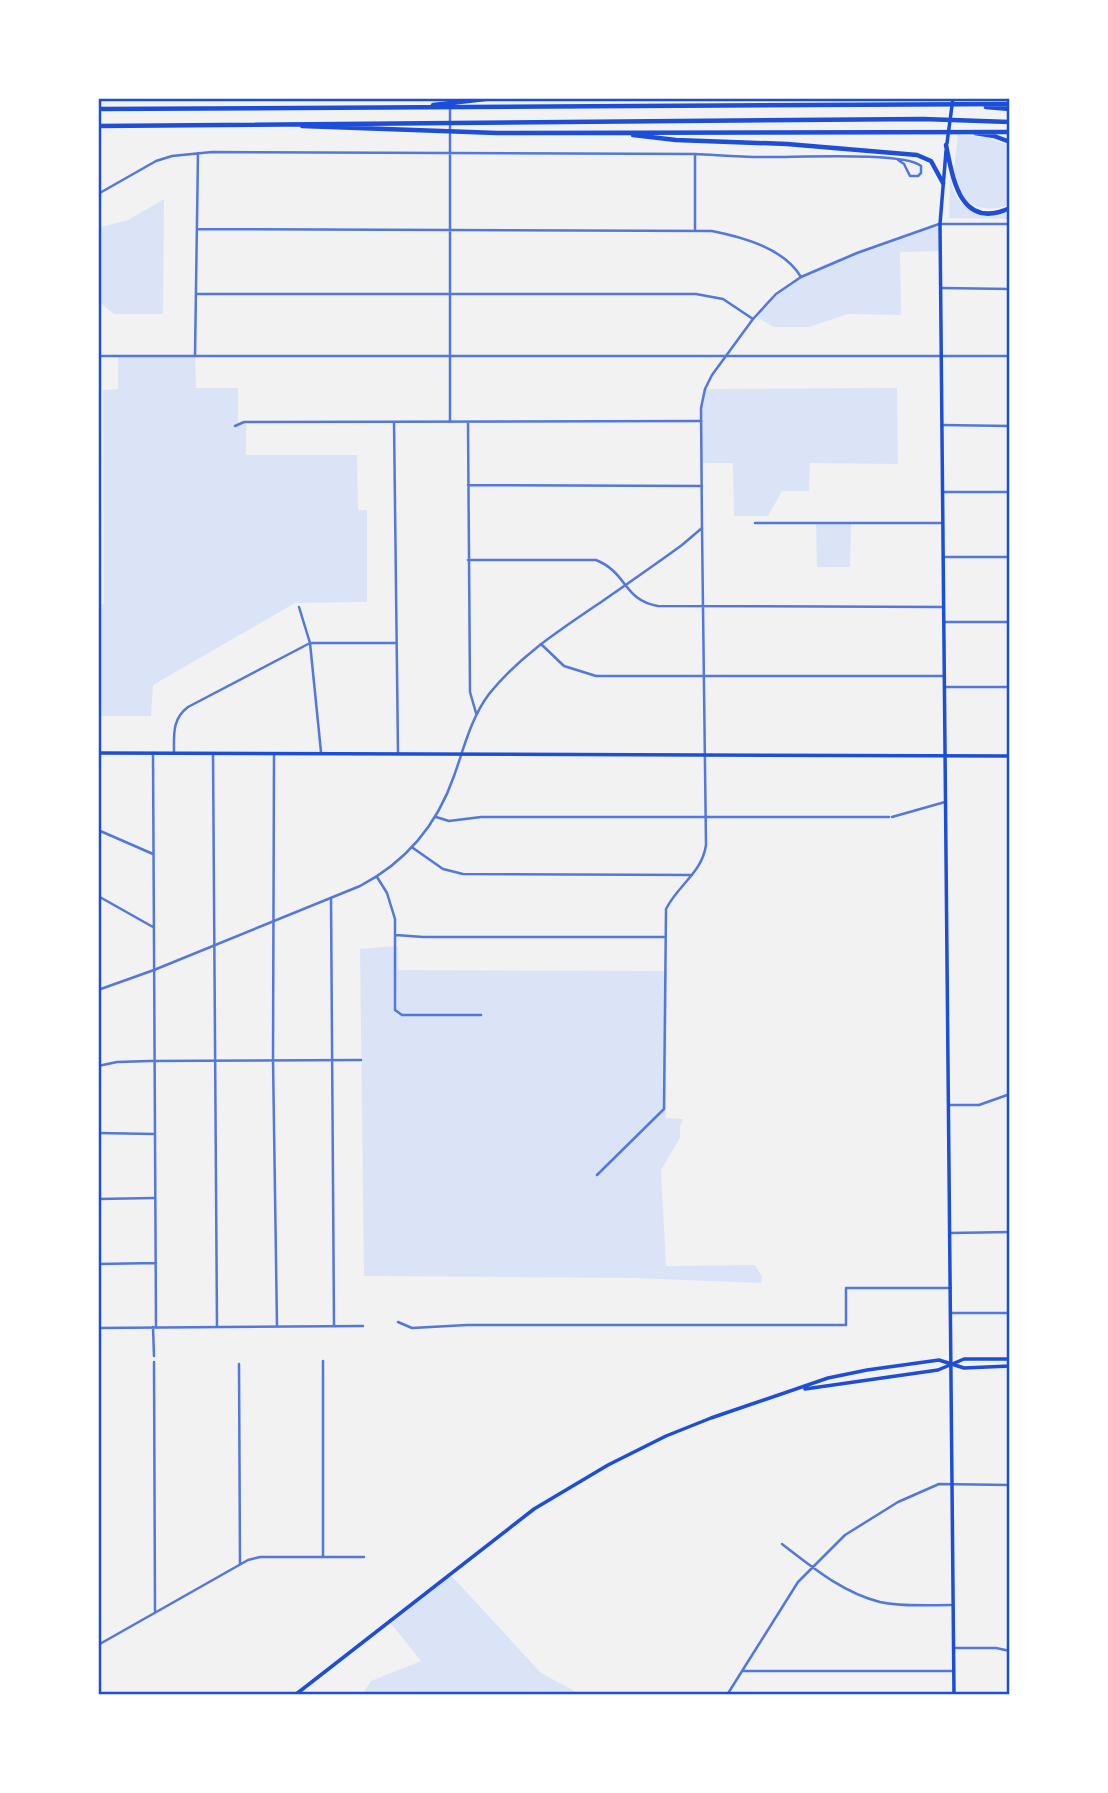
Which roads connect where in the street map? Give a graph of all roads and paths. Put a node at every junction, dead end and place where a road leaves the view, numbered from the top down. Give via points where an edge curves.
1 (450, 98) edge
2 (494, 98) edge
3 (953, 98) edge
4 (415, 107) junction
5 (1010, 107) edge
6 (98, 109) edge
7 (1010, 122) edge
8 (238, 125) junction
9 (98, 126) edge
10 (960, 131) junction
11 (1010, 132) edge
12 (622, 133) junction
13 (1010, 142) edge
14 (947, 144) junction
15 (198, 153) junction
16 (450, 153) junction
17 (695, 154) junction
18 (898, 160) junction
19 (943, 183) junction
20 (98, 194) edge
21 (1010, 208) edge
22 (940, 224) junction
23 (1010, 224) edge
24 (198, 229) junction
25 (450, 229) junction
26 (695, 229) junction
27 (801, 277) junction
28 (941, 288) junction
29 (1010, 289) edge
30 (450, 293) junction
31 (197, 294) junction
32 (752, 319) junction
33 (726, 355) junction
34 (98, 356) edge
35 (195, 356) junction
36 (942, 356) junction
37 (1010, 356) edge
38 (450, 357) junction
39 (701, 421) junction
40 (394, 422) junction
41 (450, 422) junction
42 (468, 422) junction
43 (943, 425) junction
44 (235, 426) dead end
45 (1010, 426) edge
46 (468, 485) junction
47 (702, 486) junction
48 (943, 492) junction
49 (1010, 492) edge
50 (755, 523) dead end
51 (943, 523) junction
52 (702, 528) junction
53 (943, 557) junction
54 (1010, 557) edge
55 (468, 560) junction
56 (626, 585) junction
57 (299, 607) dead end
58 (704, 607) junction
59 (943, 607) junction
60 (944, 622) junction
61 (1010, 622) edge
62 (310, 643) junction
63 (396, 643) junction
64 (541, 644) junction
65 (704, 675) junction
66 (944, 676) junction
67 (944, 687) junction
68 (1010, 687) edge
69 (476, 713) junction
70 (98, 753) edge
71 (153, 753) junction
72 (174, 753) junction
73 (213, 753) junction
74 (321, 753) junction
75 (398, 753) junction
76 (274, 754) junction
77 (460, 755) junction
78 (706, 755) junction
79 (944, 755) junction
80 (1010, 756) edge
81 (945, 802) junction
82 (436, 817) junction
83 (706, 817) junction
84 (98, 830) edge
85 (413, 848) junction
86 (153, 854) junction
87 (692, 875) junction
88 (377, 877) junction
89 (98, 896) edge
90 (331, 898) junction
91 (273, 921) junction
92 (153, 927) junction
93 (396, 935) junction
94 (665, 937) junction
95 (214, 946) junction
96 (154, 970) junction
97 (98, 990) edge
98 (481, 1015) dead end
99 (215, 1060) junction
100 (273, 1060) junction
101 (332, 1060) junction
102 (361, 1060) dead end
103 (155, 1061) junction
104 (98, 1066) edge
105 (1010, 1094) edge
106 (948, 1105) junction
107 (98, 1133) edge
108 (155, 1134) junction
109 (597, 1175) dead end
110 (98, 1199) edge
111 (156, 1199) junction
112 (1010, 1232) edge
113 (951, 1233) junction
114 (156, 1263) junction
115 (98, 1264) edge
116 (951, 1288) junction
117 (951, 1313) junction
118 (1010, 1313) edge
119 (398, 1322) dead end
120 (277, 1326) junction
121 (334, 1326) junction
122 (363, 1326) dead end
123 (155, 1327) junction
124 (217, 1327) junction
125 (98, 1328) edge
126 (153, 1356) dead end
127 (1010, 1359) edge
128 (323, 1361) dead end
129 (154, 1362) dead end
130 (239, 1364) dead end
131 (951, 1364) junction
132 (1010, 1366) edge
133 (796, 1390) junction
134 (951, 1484) junction
135 (1010, 1485) edge
136 (782, 1544) dead end
137 (323, 1557) junction
138 (364, 1557) dead end
139 (240, 1564) junction
140 (812, 1567) junction
141 (951, 1605) junction
142 (155, 1612) junction
143 (98, 1645) edge
144 (953, 1648) junction
145 (1010, 1651) edge
146 (742, 1671) junction
147 (953, 1671) junction
148 (730, 1694) edge
149 (295, 1695) edge
150 (954, 1695) edge

1 - 16 street
2 - 4 highway
3 - 14 main road
4 - 5 highway
4 - 6 highway
7 - 8 highway
8 - 9 highway
8 - 12 highway
10 - 11 highway
10 - 12 highway
10 - 13 highway
12 - 19 highway via 667,140 917,155 931,161
14 - 19 main road
14 - 21 highway via 955,187 964,202 985,213
15 - 16 street
15 - 20 street via 156,161
15 - 24 street
16 - 17 street
16 - 25 street
17 - 18 street
17 - 26 street
18 - 18 street via 919,164 921,173 910,176
19 - 22 main road
22 - 23 street
22 - 27 street
22 - 28 main road
24 - 25 street
24 - 31 street
25 - 26 street
25 - 30 street
26 - 27 street via 730,234 766,248
27 - 32 street
28 - 29 street
28 - 36 main road
30 - 31 street
30 - 32 street via 709,295
30 - 38 street
31 - 35 street
32 - 33 street
33 - 36 street
33 - 38 street
33 - 39 street via 705,389
34 - 35 street
35 - 38 street
36 - 37 street
36 - 43 main road
38 - 41 street
39 - 42 street
39 - 47 street
40 - 41 street
40 - 44 street via 244,422
40 - 63 street
41 - 42 street
42 - 46 street
43 - 45 street
43 - 48 main road
46 - 47 street
46 - 55 street
47 - 52 street
48 - 49 street
48 - 51 main road
50 - 51 street
51 - 53 main road
52 - 56 street
52 - 58 street
53 - 54 street
53 - 59 main road
55 - 56 street via 596,560 609,566
55 - 69 street via 470,692
56 - 58 street via 646,604
56 - 64 street
57 - 62 street
58 - 59 street
58 - 65 street
59 - 60 main road
60 - 61 street
60 - 66 main road
62 - 63 street
62 - 72 street via 179,714
62 - 74 street
63 - 75 street
64 - 65 street via 564,666 596,676
64 - 69 street
65 - 66 street
65 - 78 street
66 - 67 main road
67 - 68 street
67 - 79 main road
69 - 77 street
70 - 71 main road
71 - 72 main road
71 - 86 street
72 - 73 main road
73 - 76 main road
73 - 95 street
74 - 75 main road
74 - 76 main road
75 - 77 main road
76 - 91 street
77 - 78 main road
77 - 82 street
78 - 79 main road
78 - 83 street
79 - 80 main road
79 - 81 main road
81 - 83 street via 891,817
81 - 106 main road
82 - 83 street via 449,821 481,817
82 - 85 street
83 - 87 street via 703,859
84 - 86 street
85 - 87 street via 443,869 463,874
85 - 88 street
86 - 92 street
87 - 94 street via 666,909
88 - 90 street
88 - 93 street via 393,909
89 - 92 street
90 - 91 street
90 - 101 street
91 - 95 street
91 - 100 street
92 - 96 street
93 - 94 street
93 - 98 street via 398,1014
94 - 109 street via 664,1109
95 - 96 street
95 - 99 street
96 - 97 street
96 - 103 street
99 - 100 street
99 - 103 street
99 - 124 street
100 - 101 street
100 - 120 street
101 - 102 street
101 - 121 street
103 - 104 street
103 - 108 street
105 - 106 street via 979,1105
106 - 113 main road
107 - 108 street
108 - 111 street
110 - 111 street
111 - 114 street
112 - 113 street
113 - 116 main road
114 - 115 street
114 - 123 street
116 - 117 main road
116 - 119 street via 846,1288 846,1325 412,1328
117 - 118 street
117 - 131 main road
120 - 121 street
120 - 124 street
121 - 122 street
123 - 124 street
123 - 125 street
123 - 126 street
127 - 131 main road via 964,1359
128 - 137 street
129 - 142 street
130 - 139 street
131 - 132 main road via 964,1368
131 - 133 main road via 938,1370
131 - 133 main road via 939,1360 888,1366 828,1378
131 - 134 main road
133 - 149 main road via 666,1436 557,1494
134 - 135 street
134 - 140 street via 926,1489 880,1512 845,1535
134 - 141 main road
136 - 140 street
137 - 138 street
137 - 139 street via 260,1557
139 - 142 street
140 - 141 street via 868,1599 907,1606
140 - 146 street
141 - 144 main road
142 - 143 street
144 - 145 street
144 - 147 main road
146 - 147 street
146 - 148 street
147 - 150 main road

